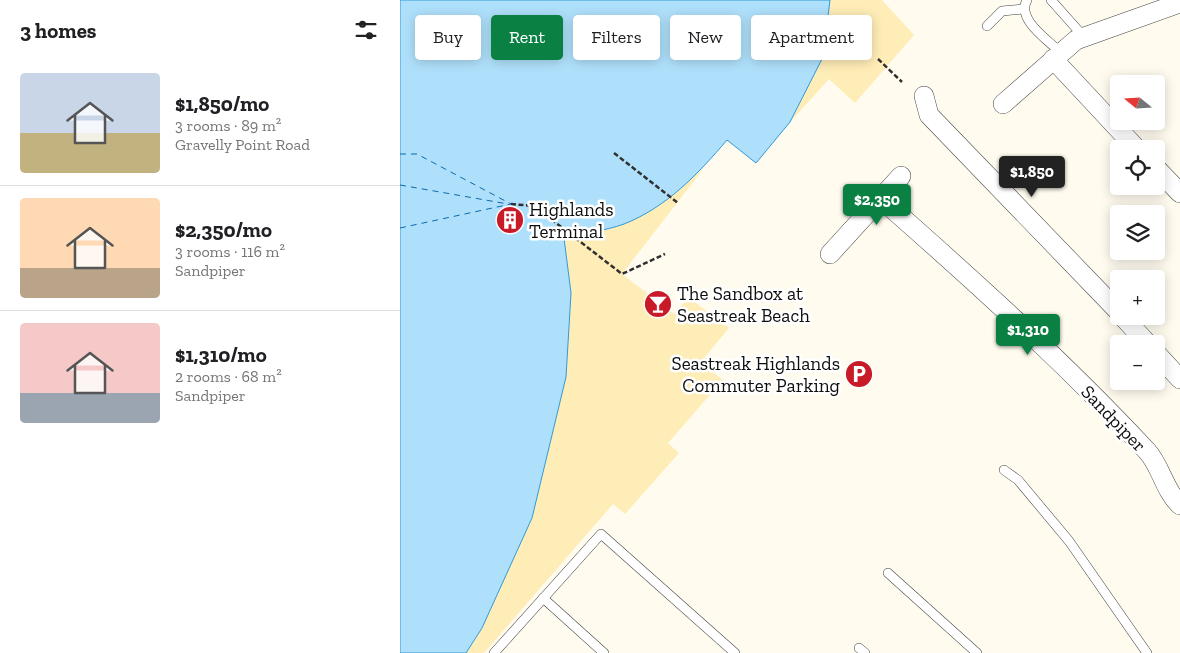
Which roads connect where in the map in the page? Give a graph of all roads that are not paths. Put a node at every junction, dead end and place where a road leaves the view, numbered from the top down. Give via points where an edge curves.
1 (1027, 0) edge
2 (1051, 0) edge
3 (1180, 3) edge
4 (1023, 9) junction
5 (987, 26) dead end
6 (1084, 37) junction
7 (1056, 56) junction
8 (924, 96) dead end
9 (1003, 104) dead end
10 (1130, 140) edge
11 (900, 176) dead end
12 (1165, 178) edge
13 (1180, 194) edge
14 (880, 198) junction
15 (830, 254) dead end
16 (1110, 303) edge
17 (1130, 325) edge
18 (1140, 335) edge
19 (1165, 363) edge
20 (1180, 379) edge
21 (1004, 470) dead end
22 (1180, 505) edge
23 (888, 573) dead end
24 (543, 598) junction
25 (494, 653) edge
26 (604, 653) edge
27 (735, 653) edge
28 (977, 653) edge
29 (1148, 653) edge

1 - 4 lane
2 - 6 lane
3 - 6 street
4 - 5 lane via 1002,10
4 - 7 lane via 1026,18
6 - 7 street
7 - 9 street
7 - 10 street
8 - 16 street via 929,115
11 - 14 street
12 - 13 street
14 - 15 street
14 - 22 street, Sandpiper via 994,298 1095,396 1149,453 1170,496
17 - 18 street
19 - 20 street
21 - 29 lane via 1018,480 1069,541
23 - 28 lane
24 - 25 lane
24 - 26 lane
24 - 27 lane via 601,534

